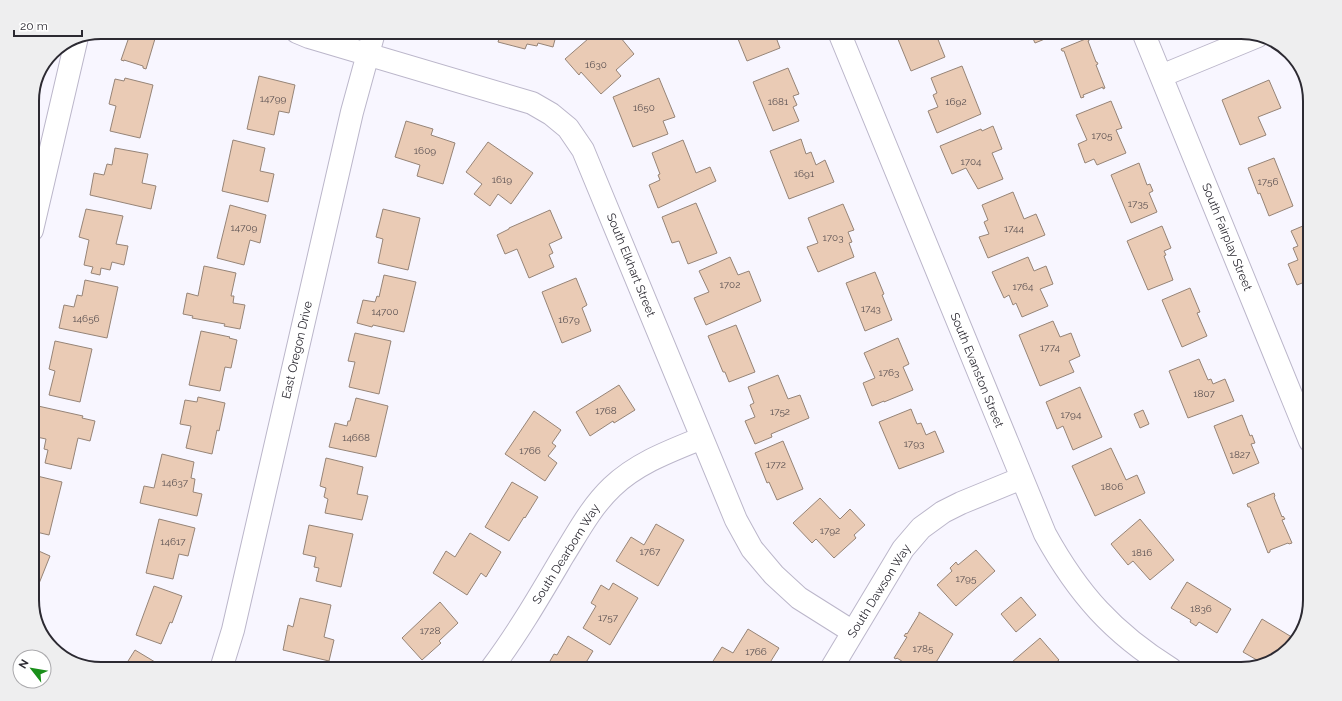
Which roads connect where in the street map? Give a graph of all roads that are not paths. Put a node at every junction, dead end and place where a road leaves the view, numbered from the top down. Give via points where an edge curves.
1 (317, 39) edge
2 (372, 39) edge
3 (842, 39) edge
4 (1146, 39) edge
5 (1249, 40) edge
6 (75, 45) edge
7 (367, 54) junction
8 (1161, 76) junction
9 (40, 159) edge
10 (1303, 424) edge
11 (702, 438) junction
12 (1022, 478) junction
13 (853, 632) junction
14 (223, 662) edge
15 (497, 662) edge
16 (834, 662) edge
17 (1160, 662) edge

1 - 7 street, South Elkhart Street
2 - 7 street, East Oregon Drive
3 - 12 street, South Evanston Street
4 - 8 street, South Fairplay Street
5 - 8 street
6 - 9 street
7 - 11 street, South Elkhart Street via 532,103 568,128 583,150
7 - 14 street, East Oregon Drive via 233,630
8 - 10 street, South Fairplay Street
11 - 13 street, South Elkhart Street via 736,520 752,549 774,575 799,598
11 - 15 street, South Dearborn Way via 655,458 632,471 612,487 589,514 510,645
12 - 13 street, South Dawson Way via 942,512 921,528 903,549
12 - 17 street, South Evanston Street via 1048,540 1061,563 1090,602 1112,626
13 - 16 street, South Dawson Way

